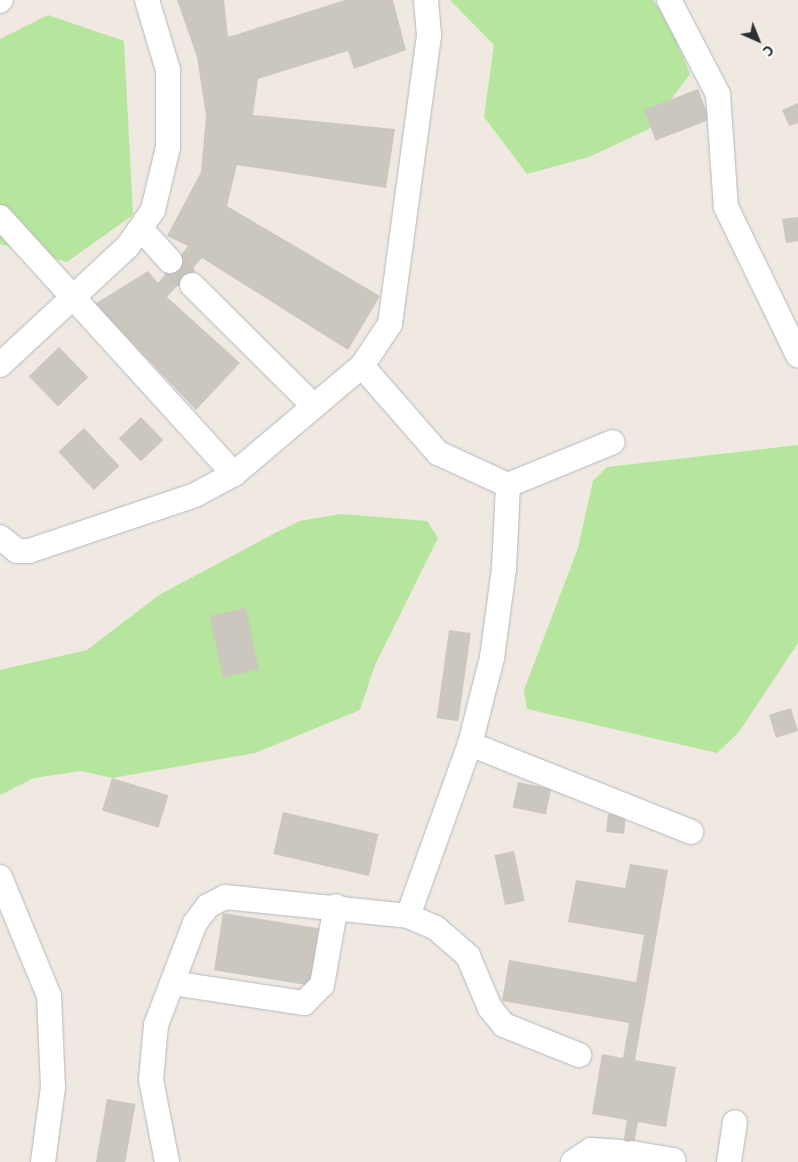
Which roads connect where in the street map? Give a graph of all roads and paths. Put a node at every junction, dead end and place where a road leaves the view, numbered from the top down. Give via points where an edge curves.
1 (147, 0) edge
2 (426, 0) edge
3 (669, 0) edge
4 (0, 217) edge
5 (142, 230) junction
6 (170, 261) tunnel mouth
7 (192, 285) tunnel mouth
8 (74, 296) junction
9 (798, 355) edge
10 (0, 365) edge
11 (362, 366) junction
12 (313, 405) junction
13 (613, 442) dead end
14 (234, 474) junction
15 (508, 484) junction
16 (0, 537) edge
17 (470, 744) junction
18 (691, 832) dead end
19 (0, 877) edge
20 (336, 906) junction
21 (408, 916) junction
22 (172, 983) junction
23 (579, 1055) dead end
24 (735, 1122) dead end
25 (673, 1160) dead end
26 (43, 1162) edge
27 (168, 1162) edge
28 (573, 1162) edge
29 (729, 1162) edge

1 - 5 street via 168,70 168,147 153,210
2 - 11 street via 429,35 390,324
3 - 9 street via 718,94 726,207
4 - 8 street
5 - 6 street
5 - 8 street
7 - 12 street
8 - 10 street
8 - 14 street
11 - 12 street
11 - 15 street via 438,453
12 - 14 street
13 - 15 street
14 - 16 street via 195,495 29,551 17,551
15 - 17 street via 504,568 492,658
17 - 18 street
17 - 21 street
19 - 26 street via 49,996 53,1088
20 - 21 street
20 - 22 street via 234,895 216,901 195,923
20 - 22 street via 322,985 304,1002
21 - 23 street via 436,928 468,956 490,1008 504,1025
22 - 27 street via 156,1025 151,1080
24 - 29 street
25 - 28 street via 591,1150

